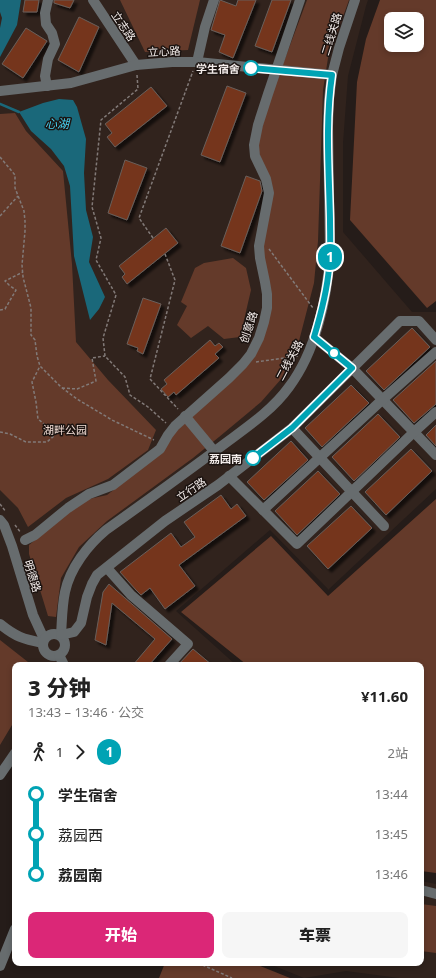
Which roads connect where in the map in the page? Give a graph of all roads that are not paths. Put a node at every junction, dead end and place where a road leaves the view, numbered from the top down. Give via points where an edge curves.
1 (48, 0) edge
2 (92, 0) edge
3 (214, 0) edge
4 (300, 0) edge
5 (355, 0) edge
6 (197, 62) junction
7 (136, 65) junction
8 (277, 70) junction
9 (332, 75) junction
10 (47, 86) junction
11 (0, 92) edge
12 (314, 337) junction
13 (436, 340) edge
14 (436, 352) edge
15 (352, 368) junction
16 (382, 400) junction
17 (436, 412) edge
18 (185, 416) junction
19 (292, 428) junction
20 (414, 432) junction
21 (214, 451) junction
22 (436, 454) edge
23 (319, 457) junction
24 (229, 476) junction
25 (352, 492) junction
26 (264, 510) junction
27 (0, 520) edge
28 (384, 526) dead end
29 (25, 540) dead end
30 (107, 568) junction
31 (0, 624) edge
32 (61, 636) junction
33 (43, 641) junction
34 (56, 659) edge
35 (172, 662) edge
36 (12, 757) edge
37 (0, 775) edge
38 (424, 891) edge
39 (436, 894) edge
40 (12, 936) edge
41 (0, 966) edge

1 - 10 street via 46,24 55,44 48,59 45,76
2 - 7 street, 立志路
3 - 6 street
4 - 8 street, 创意路
5 - 9 street, 二线关路 via 338,48
6 - 7 street, 立心路
6 - 8 street, 立心路
7 - 10 street, 立心路 via 71,83
8 - 9 street, 立心路
8 - 18 street, 创意路 via 258,125 254,145 255,156 269,192 259,246 267,294 264,322 251,354 229,378
9 - 12 street, 二线关路 via 328,126 330,255 328,281
10 - 11 street, 立心路
12 - 15 street
12 - 21 street, 二线关路 via 295,378 280,398 260,417
13 - 15 street, 立行路 via 419,321 400,321
14 - 16 street
15 - 16 street
15 - 19 street, 立行路
16 - 20 street
16 - 23 street
17 - 20 street
18 - 21 street
18 - 29 street, 创意路 via 160,449 113,485 89,494
19 - 23 street
19 - 24 street, 立行路
20 - 22 street
20 - 25 street
21 - 32 street, 二线关路 via 106,530 89,548 66,587
23 - 25 street
23 - 26 street
24 - 26 street
24 - 30 street, 立行路 via 165,521
25 - 26 street via 297,544
25 - 28 street
27 - 33 street, 明德路 via 12,546
30 - 32 street, 立行路 via 97,575 92,584 81,623 74,632
30 - 35 street via 131,595 188,644
31 - 33 street via 12,634 26,640
32 - 33 street via 52,634 46,636
32 - 34 street via 65,646
33 - 34 street via 46,653
36 - 37 street
38 - 39 street
40 - 41 street

